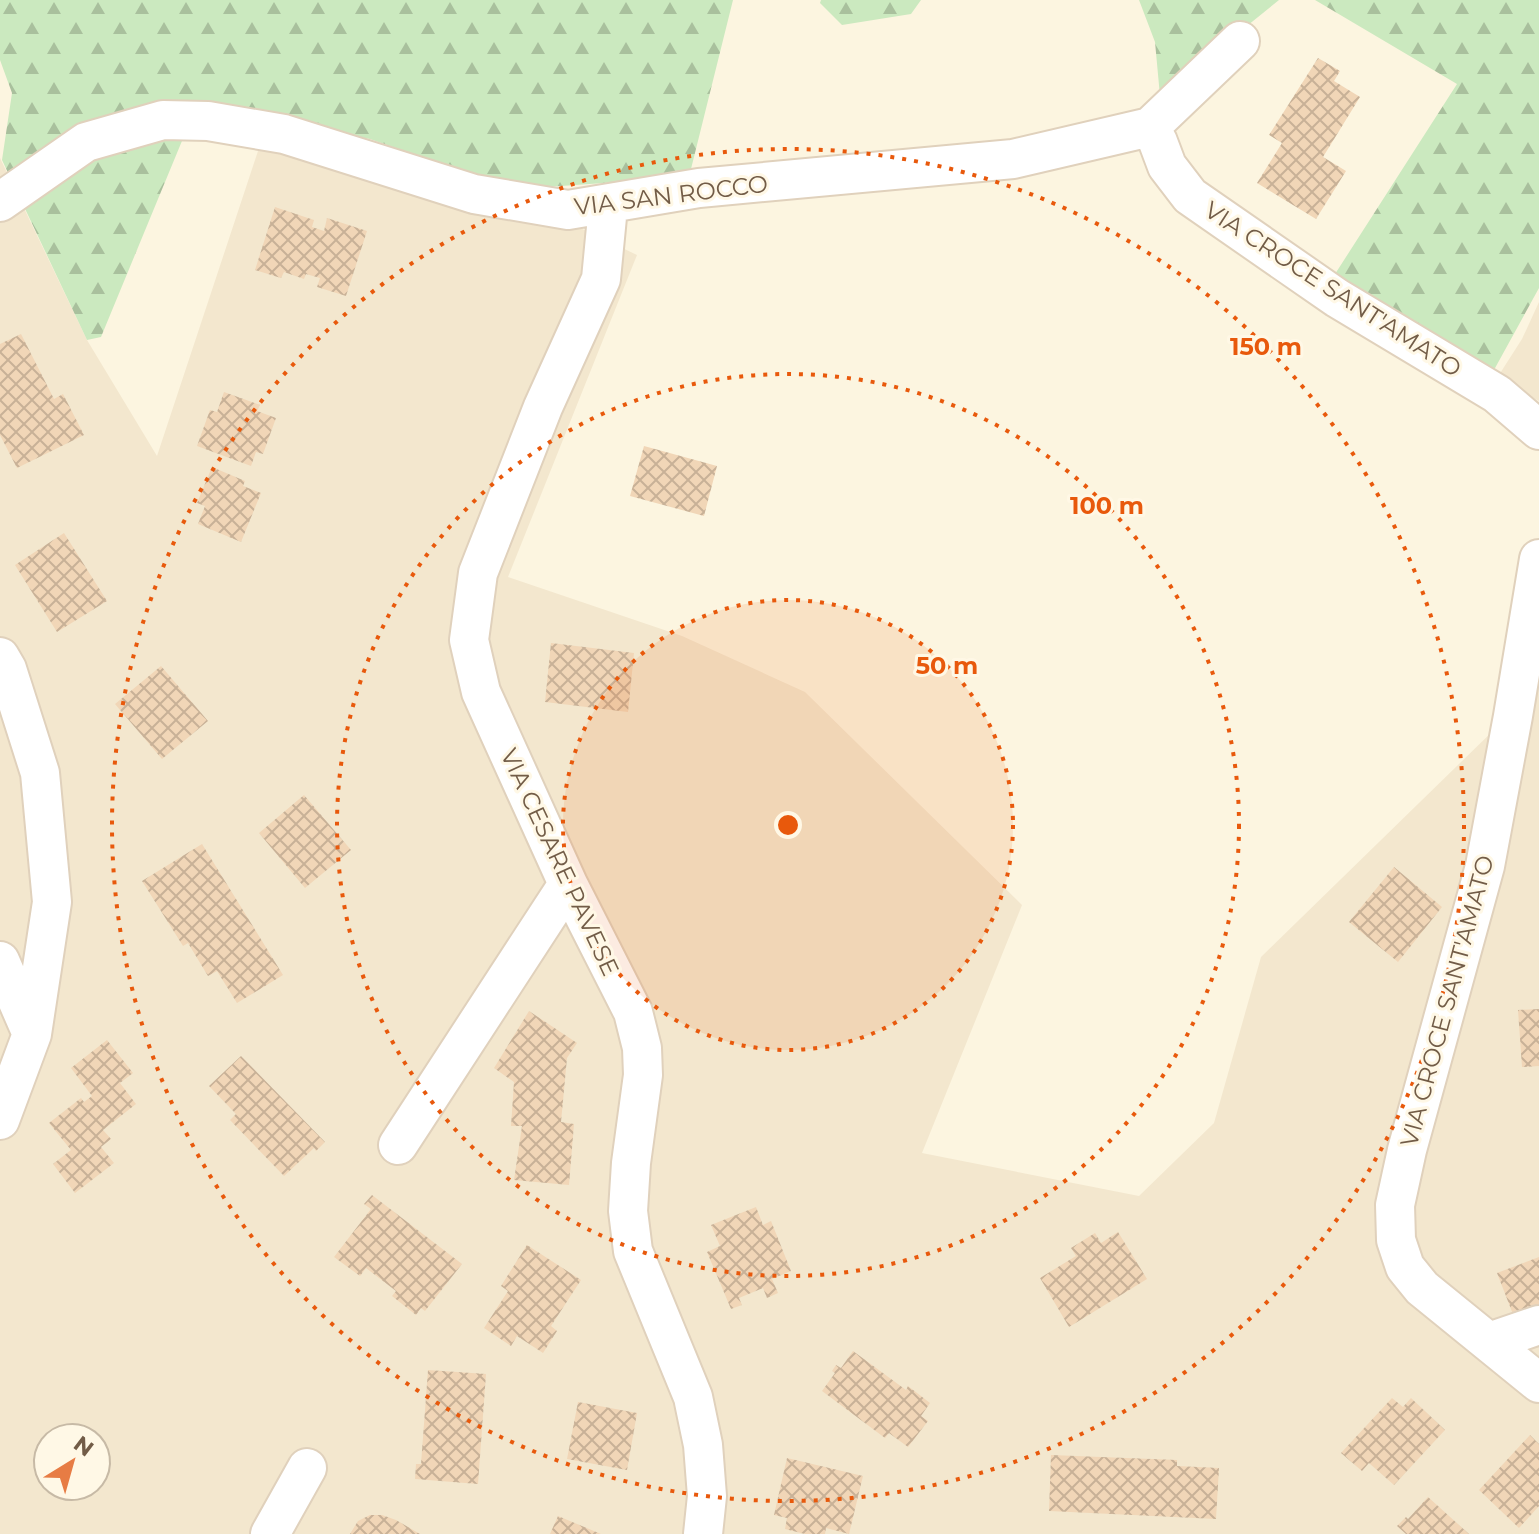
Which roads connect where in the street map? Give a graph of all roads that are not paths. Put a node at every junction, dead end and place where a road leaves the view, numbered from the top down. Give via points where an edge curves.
1 (1240, 41) dead end
2 (1150, 127) junction
3 (0, 202) edge
4 (599, 205) junction
5 (1539, 430) edge
6 (1539, 559) edge
7 (0, 657) edge
8 (568, 884) junction
9 (0, 961) edge
10 (32, 1034) junction
11 (0, 1120) edge
12 (398, 1145) dead end
13 (1539, 1325) edge
14 (1489, 1342) junction
15 (1539, 1383) edge
16 (307, 1468) dead end
17 (270, 1534) edge
18 (703, 1534) edge

1 - 2 street
2 - 4 street, VIA SAN ROCCO via 1013,159 699,188
2 - 5 street, VIA CROCE SANT'AMATO via 1167,166 1190,196 1337,298 1497,394
3 - 4 street, VIA SAN ROCCO via 86,142 163,120 208,121 284,134 474,194 568,210
4 - 8 street, VIA CESARE PAVESE via 607,217 601,279 543,407 478,573 469,640 481,692
6 - 14 street, VIA CROCE SANT'AMATO via 1485,866 1395,1205 1396,1240 1405,1267 1422,1288
7 - 10 street via 40,773 52,902
8 - 12 street
8 - 18 street, VIA CESARE PAVESE via 633,1012 642,1048 628,1211 633,1251 693,1397 707,1496
9 - 10 street
10 - 11 street
13 - 14 street
14 - 15 street, VIA CROCE SANT'AMATO
16 - 17 street

